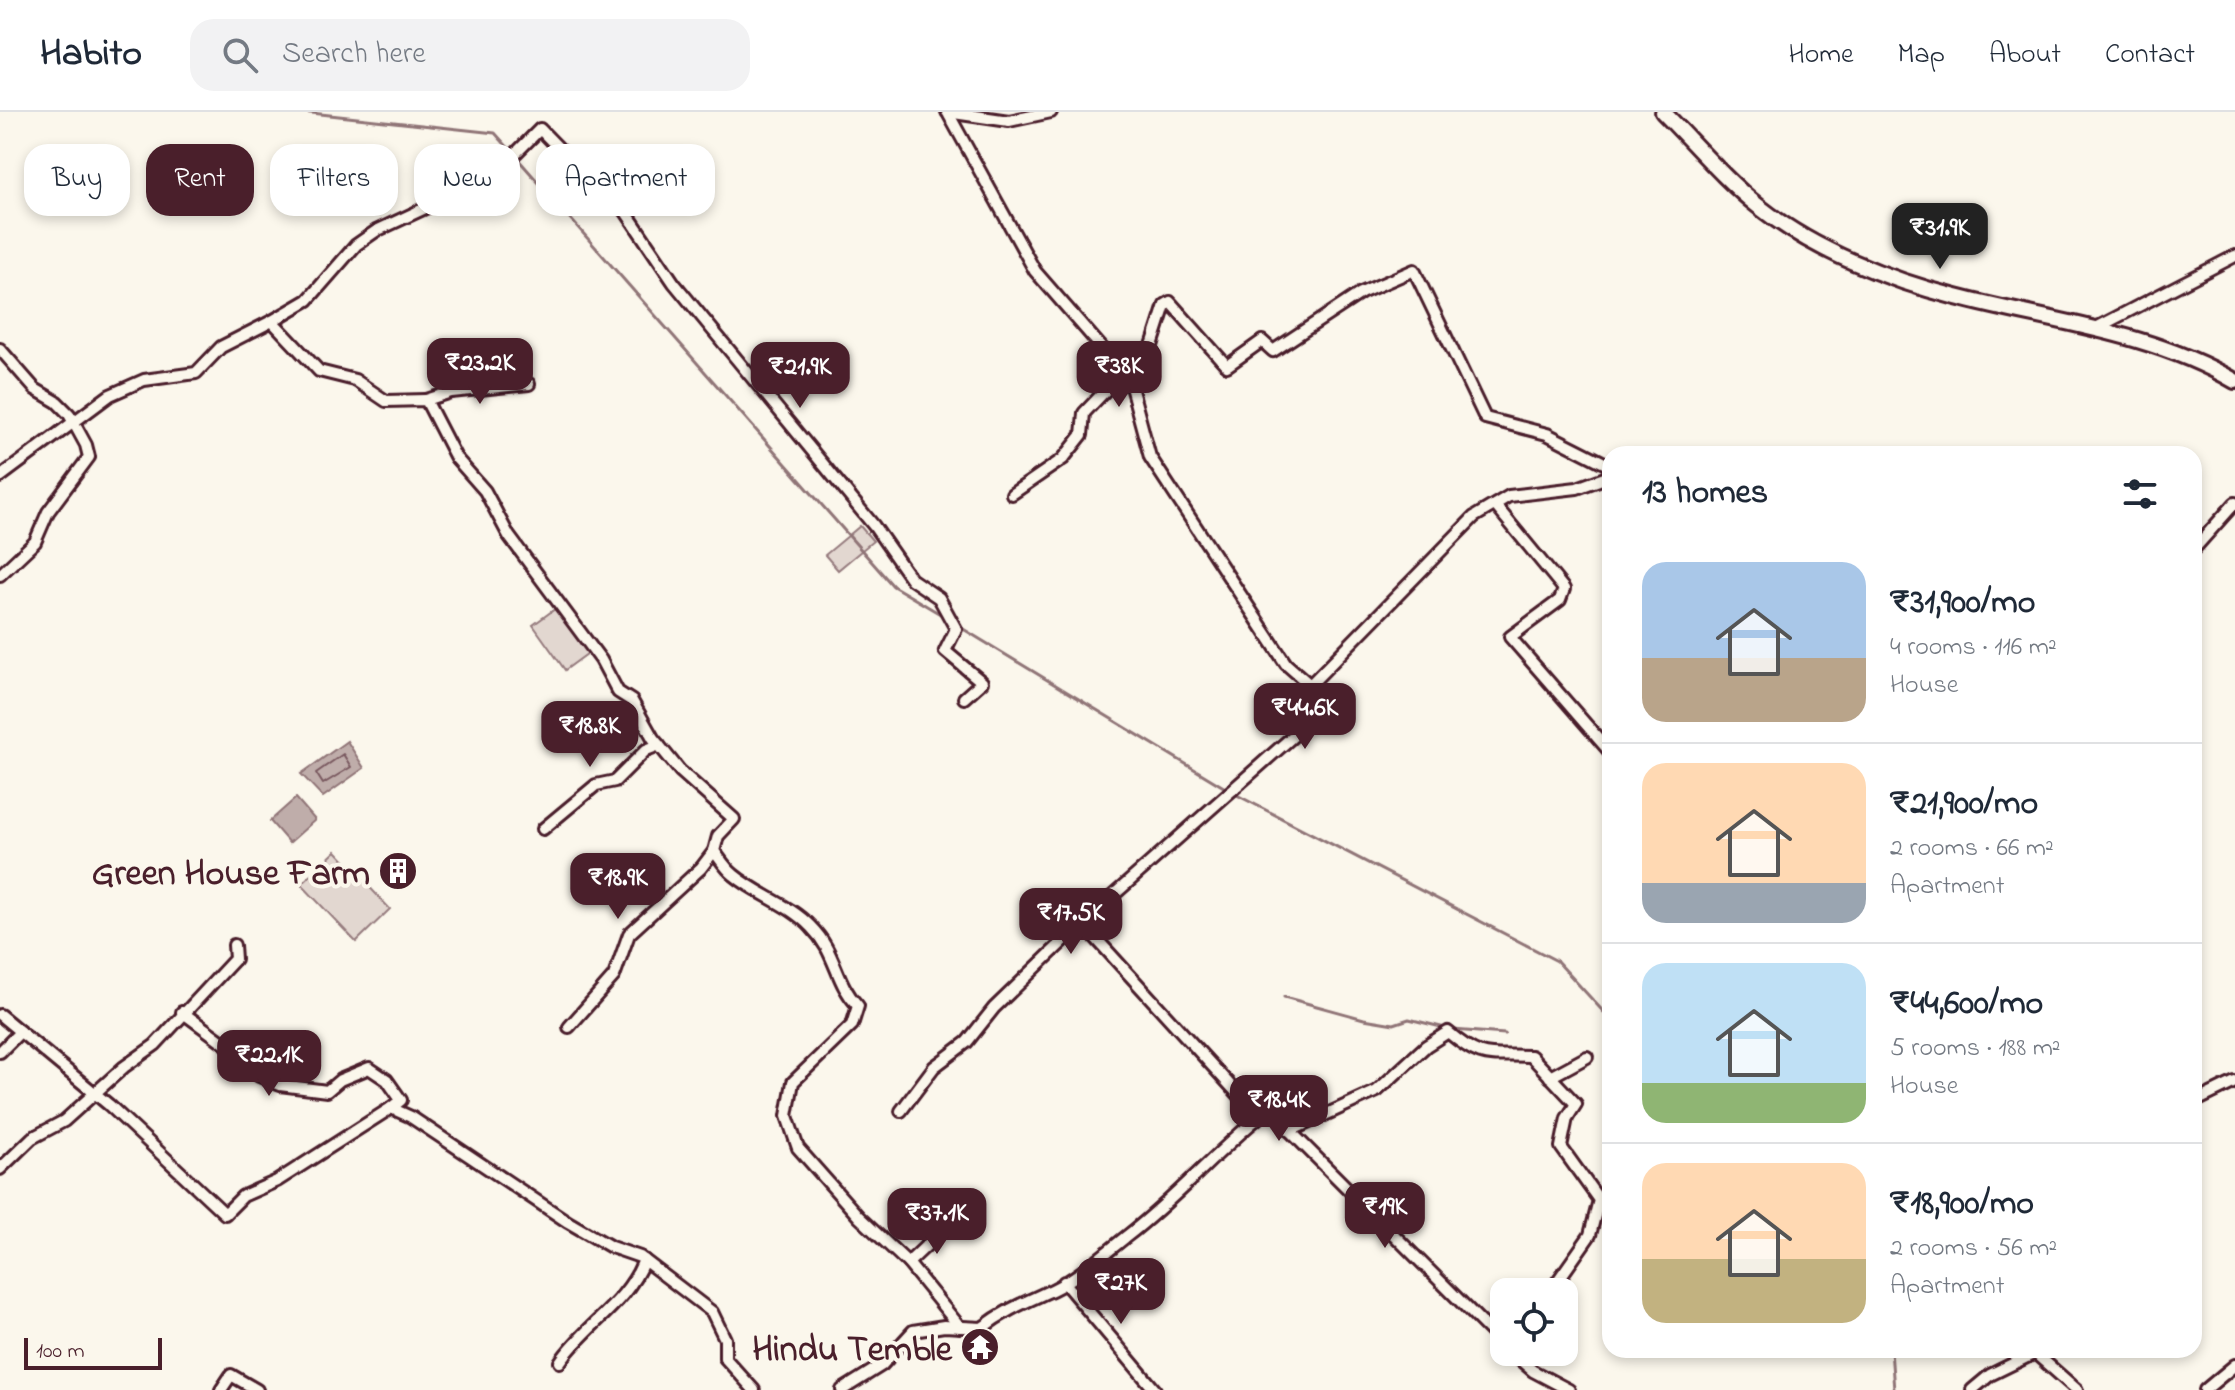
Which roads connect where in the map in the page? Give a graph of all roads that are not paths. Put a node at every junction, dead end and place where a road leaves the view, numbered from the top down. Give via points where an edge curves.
1 (1051, 112) edge
2 (1663, 112) edge
3 (948, 113) edge
4 (2235, 256) edge
5 (272, 321) junction
6 (2096, 328) junction
7 (0, 349) edge
8 (1126, 375) junction
9 (2235, 381) edge
10 (529, 384) dead end
11 (426, 400) junction
12 (73, 421) junction
13 (1602, 462) edge
14 (0, 477) edge
15 (1602, 479) edge
16 (1012, 494) dead end
17 (2235, 503) edge
18 (1495, 505) junction
19 (2202, 540) edge
20 (0, 575) edge
21 (1310, 685) junction
22 (964, 698) dead end
23 (1602, 743) edge
24 (659, 745) junction
25 (543, 829) dead end
26 (714, 851) junction
27 (1082, 923) junction
28 (234, 945) dead end
29 (182, 1012) junction
30 (0, 1015) edge
31 (569, 1027) dead end
32 (20, 1032) junction
33 (0, 1052) edge
34 (1587, 1057) dead end
35 (1550, 1077) junction
36 (2235, 1082) edge
37 (94, 1093) junction
38 (2202, 1098) edge
39 (391, 1108) junction
40 (901, 1111) dead end
41 (1259, 1117) junction
42 (1290, 1131) junction
43 (0, 1169) edge
44 (945, 1228) dead end
45 (644, 1260) junction
46 (908, 1263) junction
47 (1560, 1278) edge
48 (1064, 1282) junction
49 (960, 1327) junction
50 (1490, 1331) edge
51 (2025, 1358) edge
52 (2041, 1358) edge
53 (560, 1362) dead end
54 (2235, 1365) edge
55 (1527, 1366) edge
56 (221, 1390) edge
57 (257, 1390) edge
58 (754, 1390) edge
59 (842, 1390) edge
60 (1155, 1390) edge
61 (1569, 1390) edge
62 (1972, 1390) edge
63 (2077, 1390) edge
64 (2205, 1390) edge

1 - 3 street via 1009,121
2 - 6 main road via 1758,206 1842,257 1954,297
3 - 8 street via 1035,271
4 - 6 street
5 - 11 street via 319,371 355,380 386,401
5 - 12 street via 221,347 196,373 144,380 110,395
5 - 22 street via 308,300 356,245 492,177 540,129 580,170 603,178 674,283 874,526 911,579 939,598 956,629 945,651 982,682
6 - 9 main road via 2138,337
7 - 12 street
8 - 13 street via 1150,352 1170,302 1227,366 1262,341 1273,351 1361,293 1414,270 1485,418 1547,434
8 - 16 street via 1084,413 1082,435 1063,459
8 - 21 street via 1150,457 1286,664
10 - 11 street via 451,392
11 - 24 street via 456,458 485,491 509,536
12 - 14 street
12 - 20 street via 89,457 48,512 35,542
15 - 18 street via 1577,488 1509,496
17 - 19 street
18 - 21 street via 1474,517
18 - 23 street via 1564,589 1560,600 1510,637
21 - 27 street via 1318,714 1309,724
24 - 25 street via 646,750 615,781 596,785
24 - 26 street via 734,819 718,836
26 - 31 street via 629,934 614,976
26 - 46 street via 732,874 811,927 834,958 842,990 858,1006 852,1025 793,1082 787,1116 798,1148
27 - 40 street via 994,1008 967,1042 934,1067
27 - 41 street
28 - 29 street via 235,959
29 - 37 street via 155,1045
29 - 39 street via 259,1076 280,1085 327,1091 369,1068 387,1080 401,1100
30 - 32 street
32 - 33 street
32 - 37 street
34 - 35 street
35 - 42 street via 1531,1056 1491,1058 1468,1049 1448,1032 1377,1091
35 - 47 street via 1576,1104 1561,1147 1599,1200 1590,1235
36 - 38 street
37 - 39 street via 225,1214 243,1196 277,1181
37 - 43 street
39 - 45 street via 568,1222
41 - 42 street via 1270,1108
41 - 48 street via 1184,1190
42 - 50 street
44 - 46 street
45 - 53 street via 619,1304
45 - 58 street via 712,1312 725,1339 725,1358
46 - 49 street
48 - 49 street via 1008,1308 982,1328
48 - 60 street
49 - 59 street via 913,1331 882,1365
51 - 62 street
52 - 63 street
54 - 64 street
55 - 61 street
56 - 57 street via 231,1375

